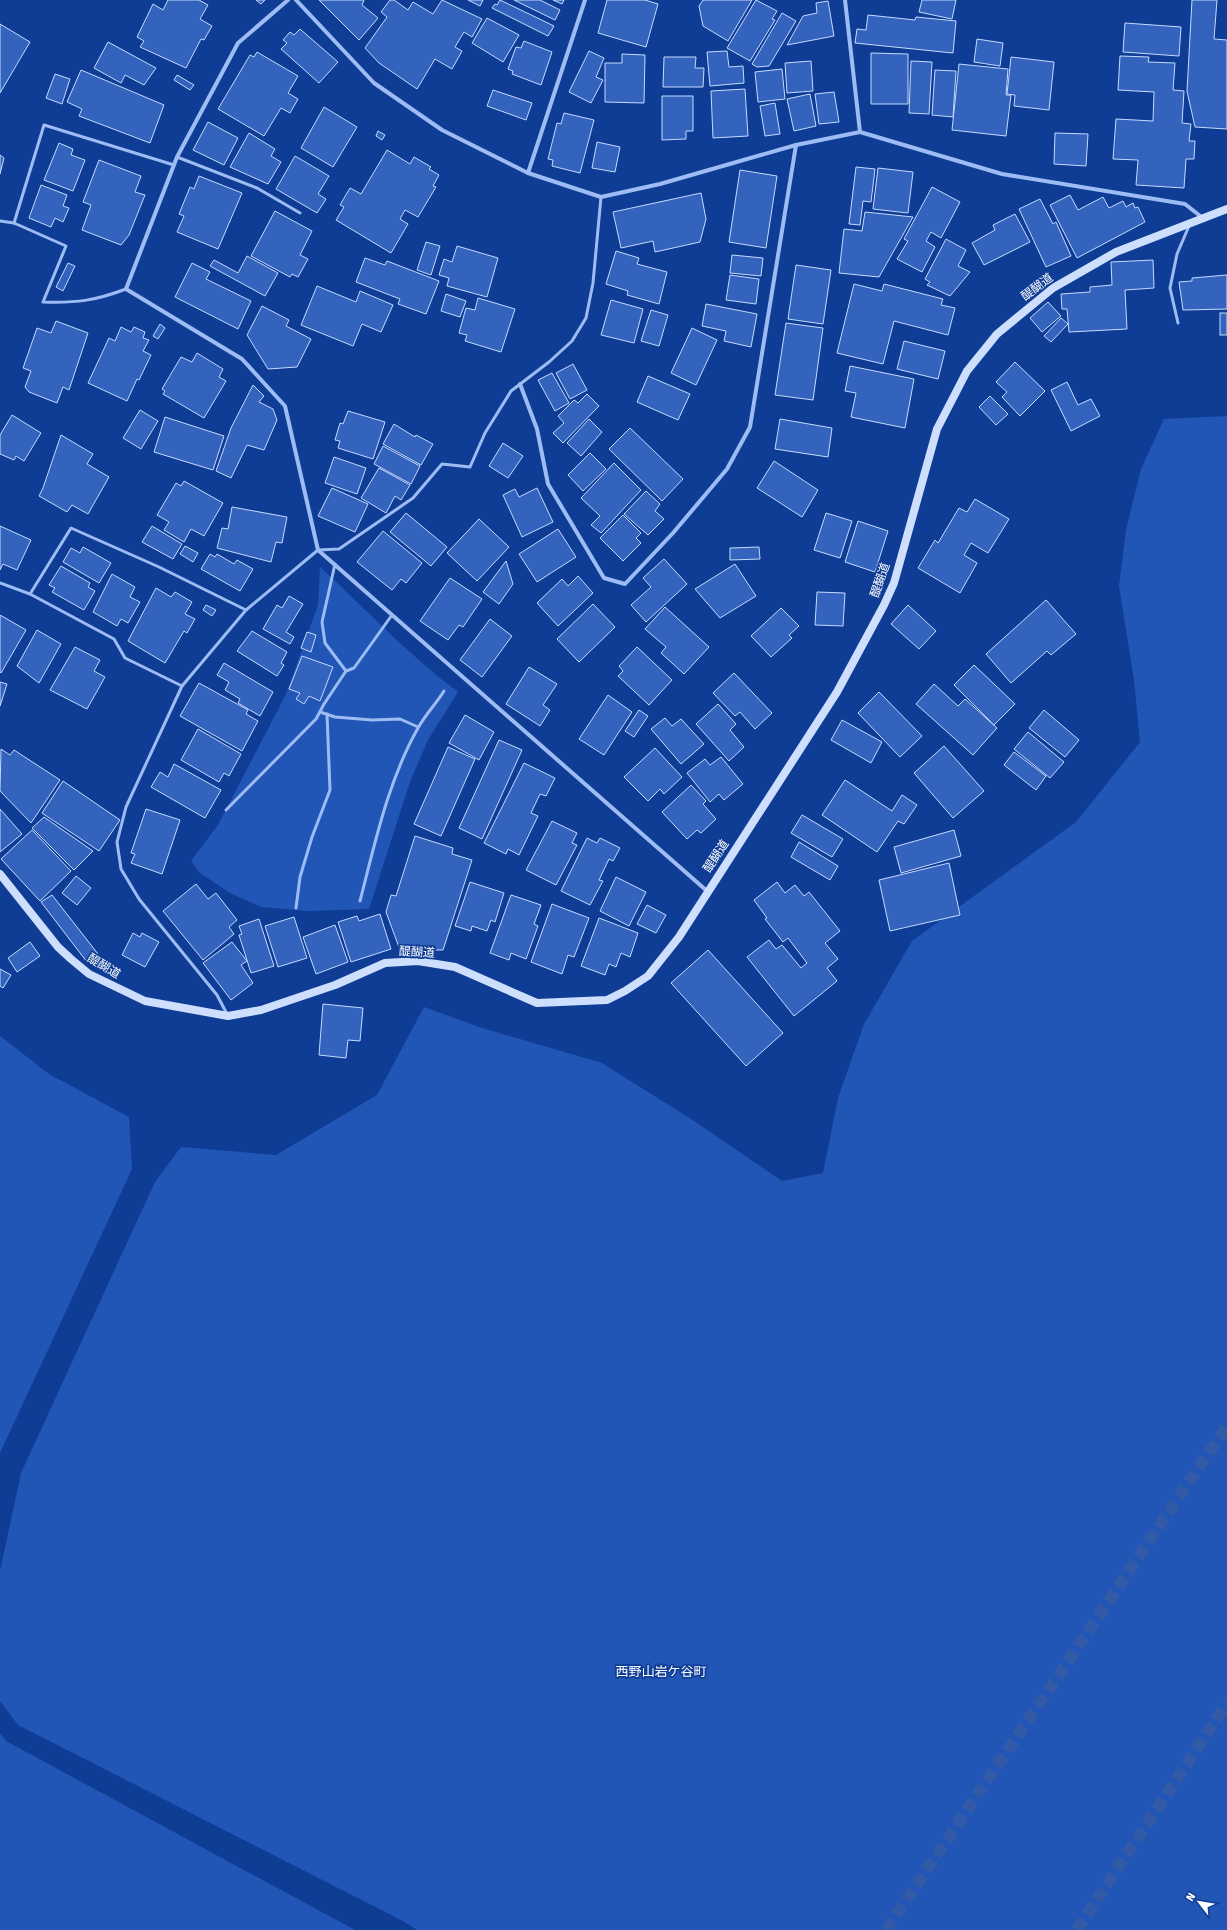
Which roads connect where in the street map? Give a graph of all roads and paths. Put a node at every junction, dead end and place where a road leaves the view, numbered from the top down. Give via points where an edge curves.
1 (288, 0) edge
2 (296, 0) edge
3 (585, 0) edge
4 (845, 0) edge
5 (860, 132) junction
6 (796, 145) junction
7 (177, 157) junction
8 (174, 165) junction
9 (528, 173) junction
10 (601, 197) junction
11 (1227, 210) edge
12 (300, 213) dead end
13 (1204, 219) junction
14 (0, 221) edge
15 (14, 223) junction
16 (1190, 224) junction
17 (126, 290) junction
18 (1178, 323) dead end
19 (520, 384) junction
20 (318, 550) junction
21 (334, 564) junction
22 (0, 583) edge
23 (30, 594) junction
24 (246, 610) junction
25 (392, 615) junction
26 (346, 671) junction
27 (182, 686) junction
28 (444, 691) dead end
29 (320, 712) junction
30 (328, 714) junction
31 (418, 727) junction
32 (226, 810) dead end
33 (0, 874) edge
34 (707, 891) junction
35 (360, 901) dead end
36 (296, 908) dead end
37 (228, 1016) junction

1 - 7 street via 238,43
2 - 9 street via 374,83 442,130
3 - 9 street
4 - 5 street
5 - 6 street
5 - 13 street via 1002,174 1185,204
6 - 10 street via 660,184
6 - 19 street via 750,427 727,470 673,534 625,584 604,578 548,484 537,429
7 - 8 street
7 - 12 lane via 257,188
8 - 15 lane via 44,125
8 - 17 street
9 - 10 street
10 - 19 lane via 593,283 586,318 572,341
11 - 13 main road, 醍醐道
13 - 16 main road, 醍醐道
14 - 15 lane
15 - 17 lane via 66,246 43,302 77,303
16 - 18 lane via 1177,254 1170,288
16 - 34 main road, 醍醐道 via 1116,252 1053,288 997,334 967,371 937,429 894,582 884,605 837,692
17 - 20 street via 242,360 285,406
19 - 20 lane via 511,391 484,433 470,467 442,464 417,493 339,549
20 - 21 street
20 - 24 lane
21 - 25 street
21 - 26 lane via 322,622 325,644
22 - 23 lane
23 - 24 lane via 71,528 159,567
23 - 27 lane via 114,639 125,658
24 - 27 lane
25 - 26 lane via 354,668
25 - 34 street
26 - 29 lane
27 - 37 lane via 126,807 117,842 121,869 139,899 200,972
28 - 31 lane
29 - 30 lane
29 - 32 lane
30 - 31 lane via 335,717 372,720 400,719
30 - 36 lane via 330,790 300,877
31 - 35 lane via 391,793
33 - 37 main road, 醍醐道 via 58,947 89,974 146,1001
34 - 37 main road, 醍醐道 via 679,937 648,976 625,992 607,1000 537,1003 455,967 418,961 385,963 328,988 261,1010

